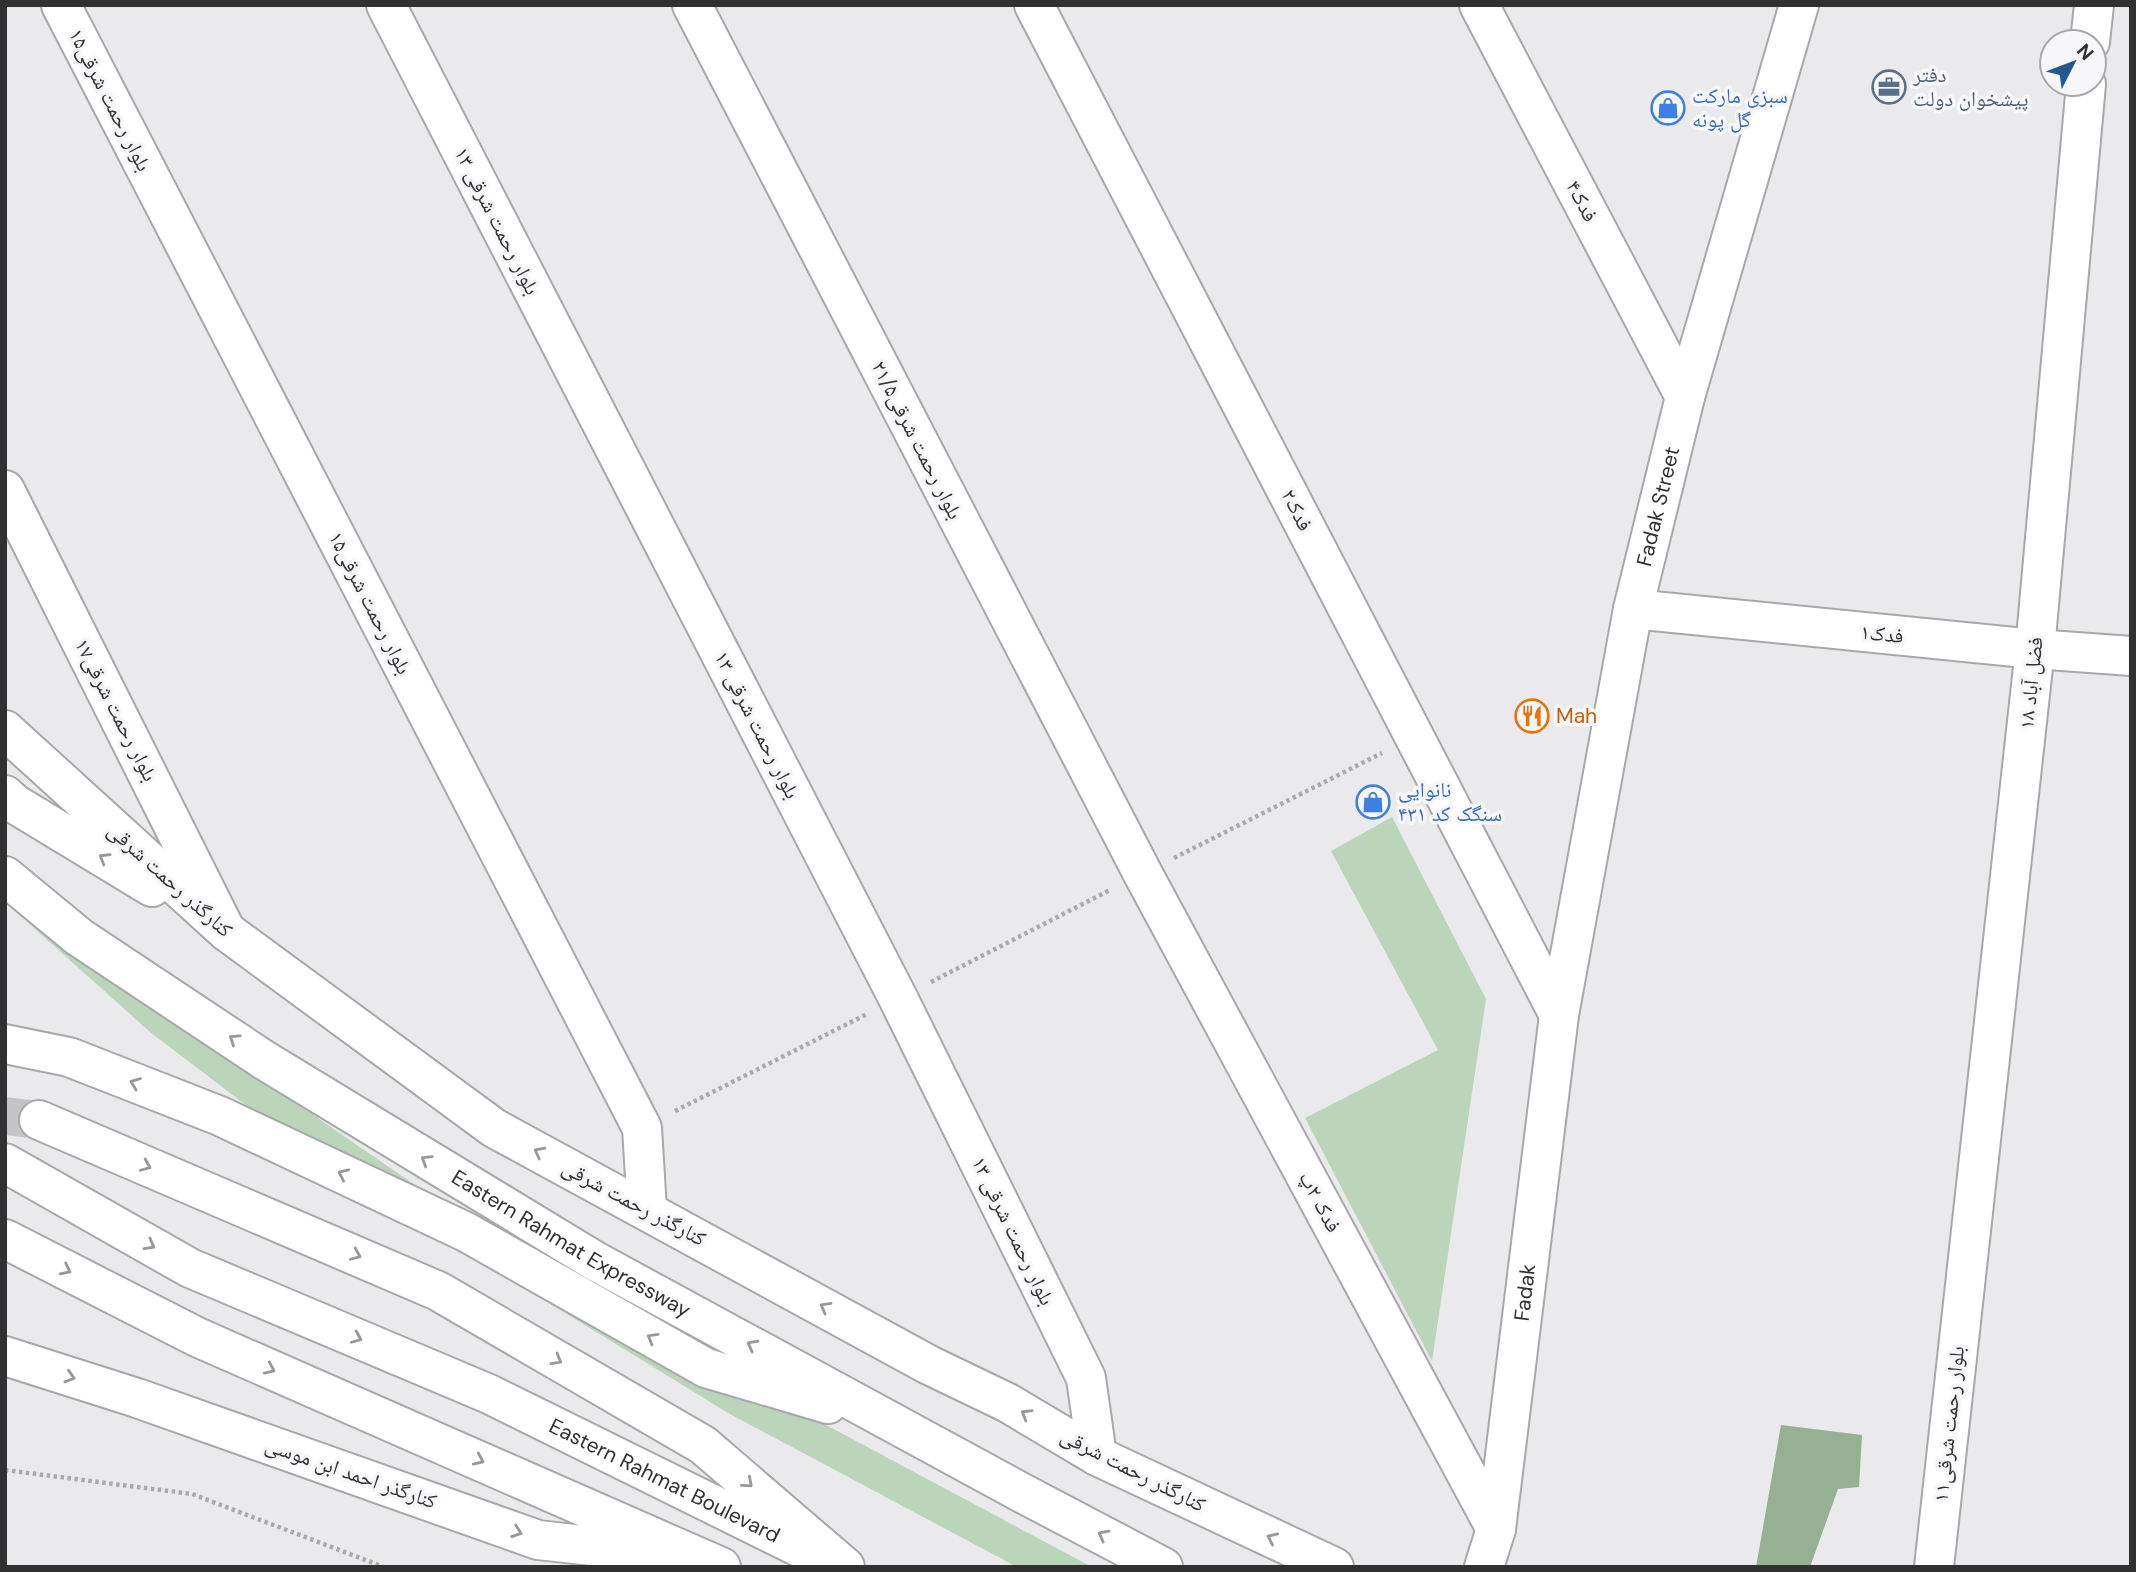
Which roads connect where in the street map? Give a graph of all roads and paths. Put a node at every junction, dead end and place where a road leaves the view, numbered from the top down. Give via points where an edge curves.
1 (61, 5) edge
2 (386, 5) edge
3 (692, 5) edge
4 (1034, 5) edge
5 (1479, 5) edge
6 (1799, 5) edge
7 (2094, 5) edge
8 (2092, 28) edge
9 (2085, 98) edge
10 (1685, 397) junction
11 (5, 490) edge
12 (1633, 609) junction
13 (2035, 649) junction
14 (2131, 656) edge
15 (5, 730) edge
16 (1414, 736) junction
17 (5, 795) edge
18 (1143, 874) junction
19 (5, 876) edge
20 (226, 931) junction
21 (1559, 1015) junction
22 (5, 1044) edge
23 (39, 1120) tunnel mouth
24 (5, 1163) edge
25 (647, 1210) junction
26 (5, 1239) edge
27 (1964, 1280) joint
28 (5, 1356) edge
29 (900, 1426) junction
30 (1097, 1456) junction
31 (5, 1470) edge
32 (1496, 1529) junction
33 (712, 1563) edge
34 (384, 1567) edge
35 (839, 1567) edge
36 (845, 1567) edge
37 (1163, 1567) edge
38 (1334, 1567) edge
39 (1484, 1567) edge
40 (1934, 1567) edge

1 - 25 main road, بلوار رحمت شرقی۱۵ via 642,1128
2 - 30 main road, بلوار رحمت شرقی ۱۳ via 892,986 1086,1378
3 - 18 main road, بلوار رحمت شرقی۲۱/۵
4 - 16 main road, فدک۲
5 - 10 main road, فدک۴
6 - 10 main road, Fadak Street
7 - 8 main road
9 - 13 main road, فضل آباد ۱۸
10 - 12 main road, Fadak Street
11 - 20 main road, بلوار رحمت شرقی۱۷
12 - 13 main road, فدک۱
12 - 21 main road, Fadak Street
13 - 14 main road, فدک۱
13 - 27 main road, فضل آباد ۱۸
15 - 20 main road, کنارگذر رحمت شرقی
16 - 18 path
16 - 21 main road, فدک۲
20 -> 17 main road
18 - 32 main road, فدک ۲پ
29 -> 19 main road, Eastern Rahmat Expressway via 595,1261 439,1168 264,1060 79,937
25 -> 20 main road, کنارگذر رحمت شرقی via 494,1128
21 - 32 main road, Fadak
29 -> 22 main road via 706,1368 466,1232 220,1116 69,1057
23 -> 36 main road via 438,1291 703,1445
24 -> 35 main road, Eastern Rahmat Boulevard via 190,1268 489,1394
30 -> 25 main road, کنارگذر رحمت شرقی
26 -> 33 main road via 197,1337
27 - 40 main road, بلوار رحمت شرقی۱۱
28 -> 33 main road, کنارگذر احمد ابن موسی via 538,1539
37 -> 29 main road, Eastern Rahmat Expressway
38 -> 30 main road, کنارگذر رحمت شرقی
31 - 34 path via 191,1494
32 - 39 main road, Fadak

